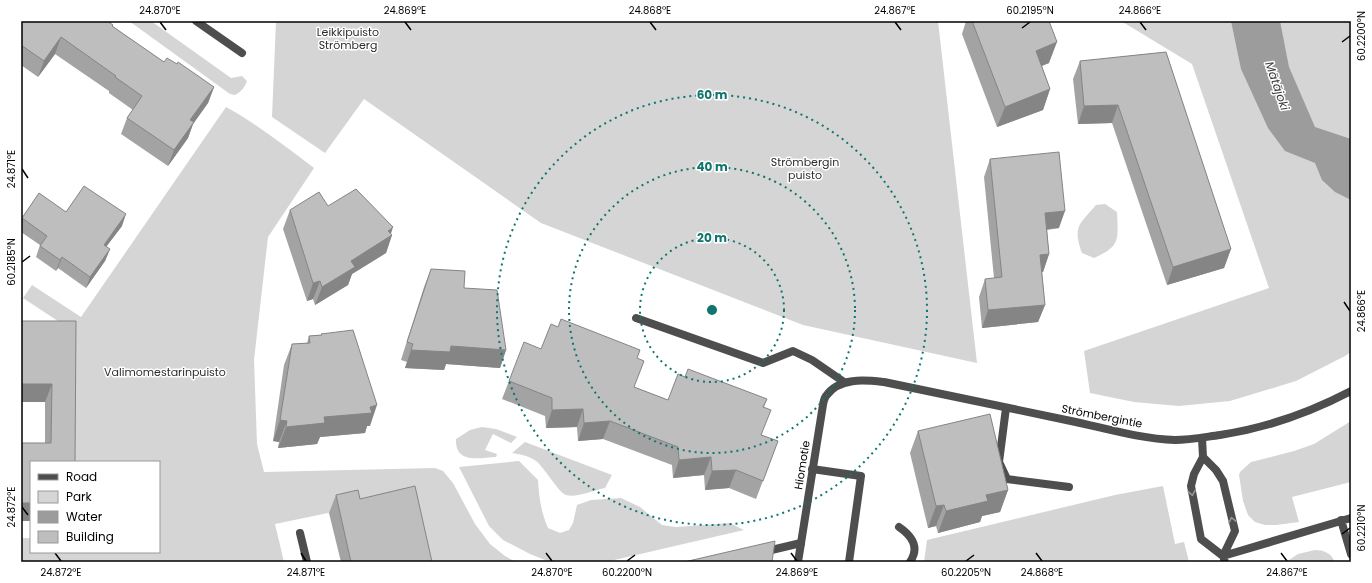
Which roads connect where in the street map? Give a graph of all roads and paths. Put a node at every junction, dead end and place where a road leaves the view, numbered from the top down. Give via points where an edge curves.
1 (196, 21) edge
2 (242, 53) dead end
3 (636, 318) dead end
4 (844, 382) junction
5 (1351, 391) edge
6 (1006, 408) junction
7 (1202, 438) junction
8 (1203, 456) junction
9 (812, 469) junction
10 (1069, 487) dead end
11 (1351, 518) edge
12 (1341, 520) junction
13 (900, 527) dead end
14 (300, 532) dead end
15 (801, 543) junction
16 (755, 553) edge
17 (1351, 554) edge
18 (1224, 559) edge
19 (307, 562) edge
20 (798, 562) edge
21 (849, 562) edge
22 (910, 562) edge

1 - 2 street
3 - 4 street via 763,363 793,352 812,360
4 - 6 street, Strömbergintie via 884,382
4 - 9 street, Hiomotie via 825,397
5 - 7 street, Strömbergintie via 1325,405 1280,422
6 - 7 street, Strömbergintie via 1150,437 1175,440
6 - 10 street via 999,462 1007,479
7 - 8 street
18 -> 8 street via 1235,531 1223,480
8 -> 18 street via 1191,486 1201,539
9 - 15 street, Hiomotie
9 - 21 street via 861,476
11 - 12 street
12 - 17 street
12 - 18 street
13 - 22 street via 908,534 915,548
14 - 19 street
15 - 16 street
15 - 20 street, Hiomotie

